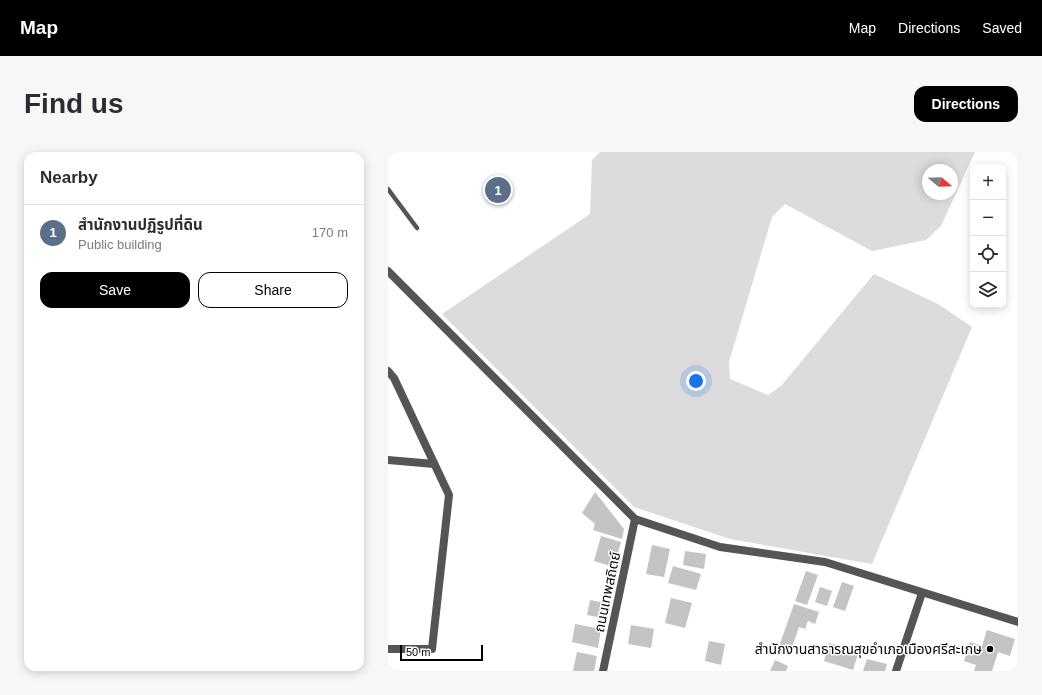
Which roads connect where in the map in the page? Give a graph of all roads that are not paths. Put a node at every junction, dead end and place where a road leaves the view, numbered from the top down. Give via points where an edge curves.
1 (388, 189) edge
2 (417, 228) dead end
3 (388, 271) edge
4 (388, 371) edge
5 (388, 460) edge
6 (434, 464) junction
7 (636, 519) junction
8 (922, 593) junction
9 (1018, 622) edge
10 (388, 649) edge
11 (604, 671) edge
12 (896, 671) edge

1 - 2 lane
3 - 7 street
4 - 6 street via 394,378
5 - 6 street
6 - 10 street via 449,495 432,649
7 - 8 street via 720,547 825,562
7 - 11 street, ถนนเทพสถิตย์
8 - 9 street
8 - 12 street

